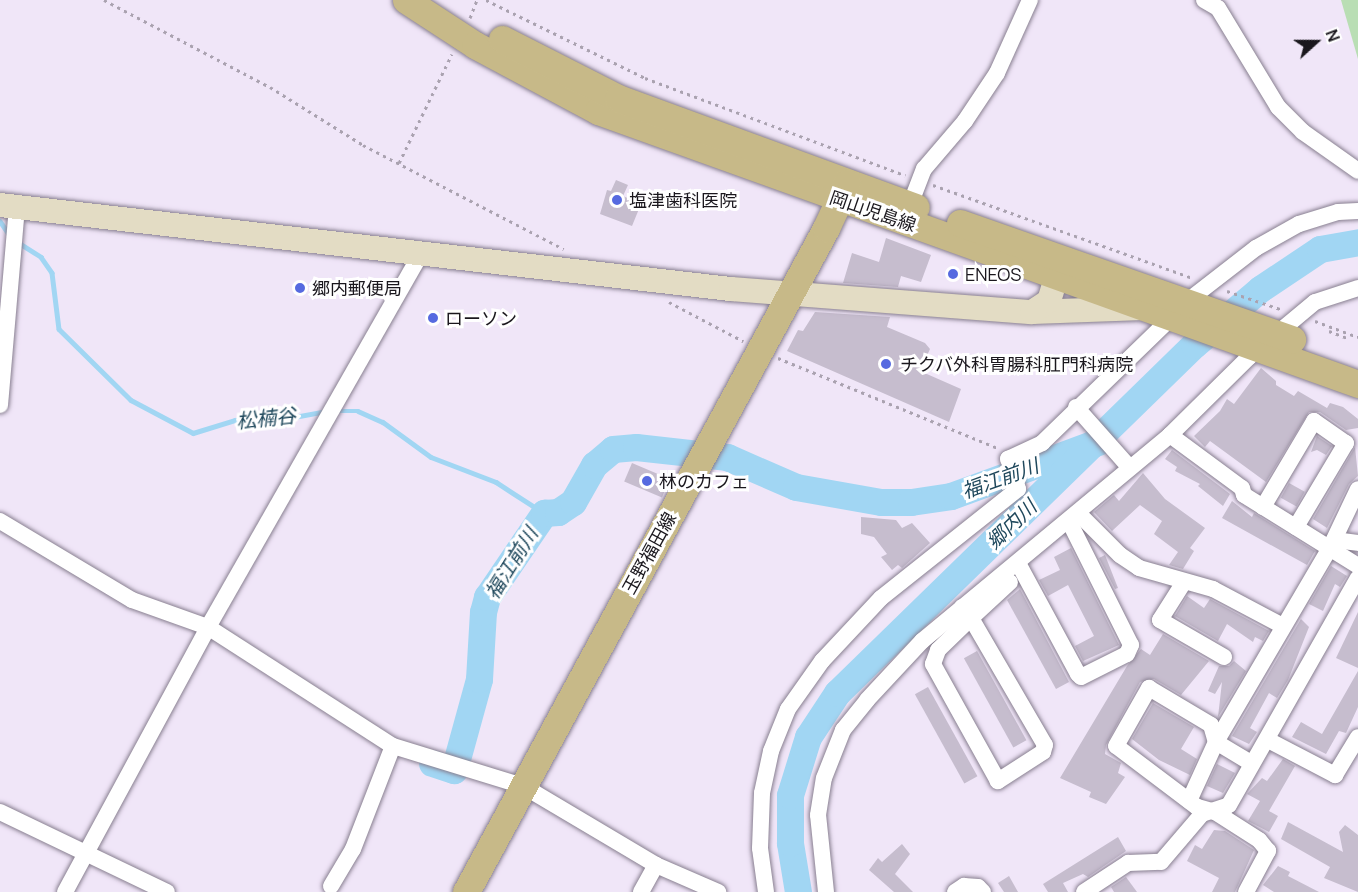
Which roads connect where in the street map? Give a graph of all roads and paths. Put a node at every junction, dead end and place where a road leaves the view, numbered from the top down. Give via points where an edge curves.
1 (104, 0) edge
2 (406, 0) edge
3 (440, 0) edge
4 (1030, 0) edge
5 (1213, 2) edge
6 (473, 14) edge
7 (399, 163) junction
8 (1358, 171) edge
9 (843, 191) junction
10 (914, 192) junction
11 (8, 207) edge
12 (1358, 211) edge
13 (958, 232) junction
14 (566, 250) dead end
15 (420, 255) junction
16 (1056, 278) junction
17 (1358, 288) edge
18 (789, 292) junction
19 (667, 302) dead end
20 (1191, 303) junction
21 (1143, 308) junction
22 (1032, 312) junction
23 (1311, 320) dead end
24 (1329, 331) dead end
25 (1267, 334) junction
26 (1358, 337) edge
27 (755, 347) junction
28 (1354, 351) edge
29 (1358, 384) edge
30 (0, 405) edge
31 (1078, 409) junction
32 (1170, 435) junction
33 (1127, 465) junction
34 (1014, 467) junction
35 (1358, 489) edge
36 (1263, 507) junction
37 (0, 521) edge
38 (1073, 521) junction
39 (1296, 527) junction
40 (1358, 543) edge
41 (1332, 544) junction
42 (1020, 566) junction
43 (1358, 566) edge
44 (1358, 578) edge
45 (1184, 582) junction
46 (966, 613) junction
47 (1283, 626) junction
48 (208, 627) junction
49 (1224, 657) dead end
50 (1268, 740) junction
51 (1216, 742) junction
52 (1357, 742) edge
53 (393, 746) junction
54 (1251, 763) junction
55 (524, 786) junction
56 (1189, 801) junction
57 (0, 812) edge
58 (1215, 812) junction
59 (87, 852) junction
60 (656, 865) junction
61 (330, 886) dead end
62 (160, 891) edge
63 (65, 892) edge
64 (466, 892) edge
65 (641, 892) edge
66 (718, 892) edge
67 (766, 892) edge
68 (826, 892) edge
69 (955, 892) edge
70 (983, 892) edge
71 (1084, 892) edge
72 (1246, 892) edge

1 - 7 path via 270,87 328,126
2 - 6 main road, 岡山児島線
3 - 6 main road, 岡山児島線
4 - 10 street via 997,73
5 - 8 street via 1278,107 1303,132
6 - 7 path
6 - 9 main road, 岡山児島線 via 531,56 618,98
6 - 10 path via 645,78
7 - 14 path
9 - 10 main road, 岡山児島線
9 - 13 main road, 岡山児島線
9 - 18 main road, 玉野福田線
10 - 13 main road, 岡山児島線
10 - 20 path
11 - 15 street
11 - 30 street via 14,240
12 - 20 street via 1338,212 1299,224 1256,248
13 - 16 main road, 岡山児島線
13 - 20 main road, 岡山児島線
15 - 18 street
15 - 48 street
16 - 21 main road, 岡山児島線
16 - 22 street via 1049,301
17 - 25 street via 1315,302
18 - 22 street
18 - 27 main road, 玉野福田線
19 - 27 path
20 - 21 main road, 岡山児島線
20 - 25 main road, 岡山児島線
20 - 25 path
20 - 31 street
21 - 22 street
23 - 26 path
24 - 28 path
25 - 28 main road, 岡山児島線
25 - 29 main road, 岡山児島線
25 - 32 street
27 - 34 path
27 - 55 main road, 玉野福田線 via 703,455
31 - 33 street
31 - 34 street
32 - 33 street
32 - 36 street
33 - 38 street
34 - 67 street via 1018,489 881,598 822,661 788,709 771,750 762,794 760,848
35 - 41 street
36 - 39 street
36 - 39 street via 1314,421 1346,443
37 - 48 street via 132,600
38 - 42 street
38 - 42 street via 1131,645 1127,654 1081,677
38 - 45 street via 1139,568
39 - 41 street
40 - 41 street
41 - 43 street
41 - 47 street
42 - 46 street
44 - 50 street
45 - 47 street via 1214,589
45 - 49 street via 1160,620
46 - 46 street via 1045,745 1043,752 998,781 933,664 938,650
46 - 68 street via 922,641 867,700 835,746 824,778 818,815
47 - 51 street
48 - 53 street
48 - 59 street
50 - 52 street via 1335,776
50 - 54 street
51 - 54 street
51 - 56 street
51 - 56 street via 1211,725 1149,688 1116,746
53 - 55 street
53 - 61 street via 353,849
54 - 58 street via 1229,805
55 - 60 street
55 - 64 main road, 玉野福田線
56 - 58 street
57 - 59 street
58 - 71 street via 1202,814 1161,862 1128,863
58 - 72 street via 1259,840 1268,851
59 - 62 street
59 - 63 street
60 - 65 street
60 - 66 street
69 - 70 street via 964,886 978,886

